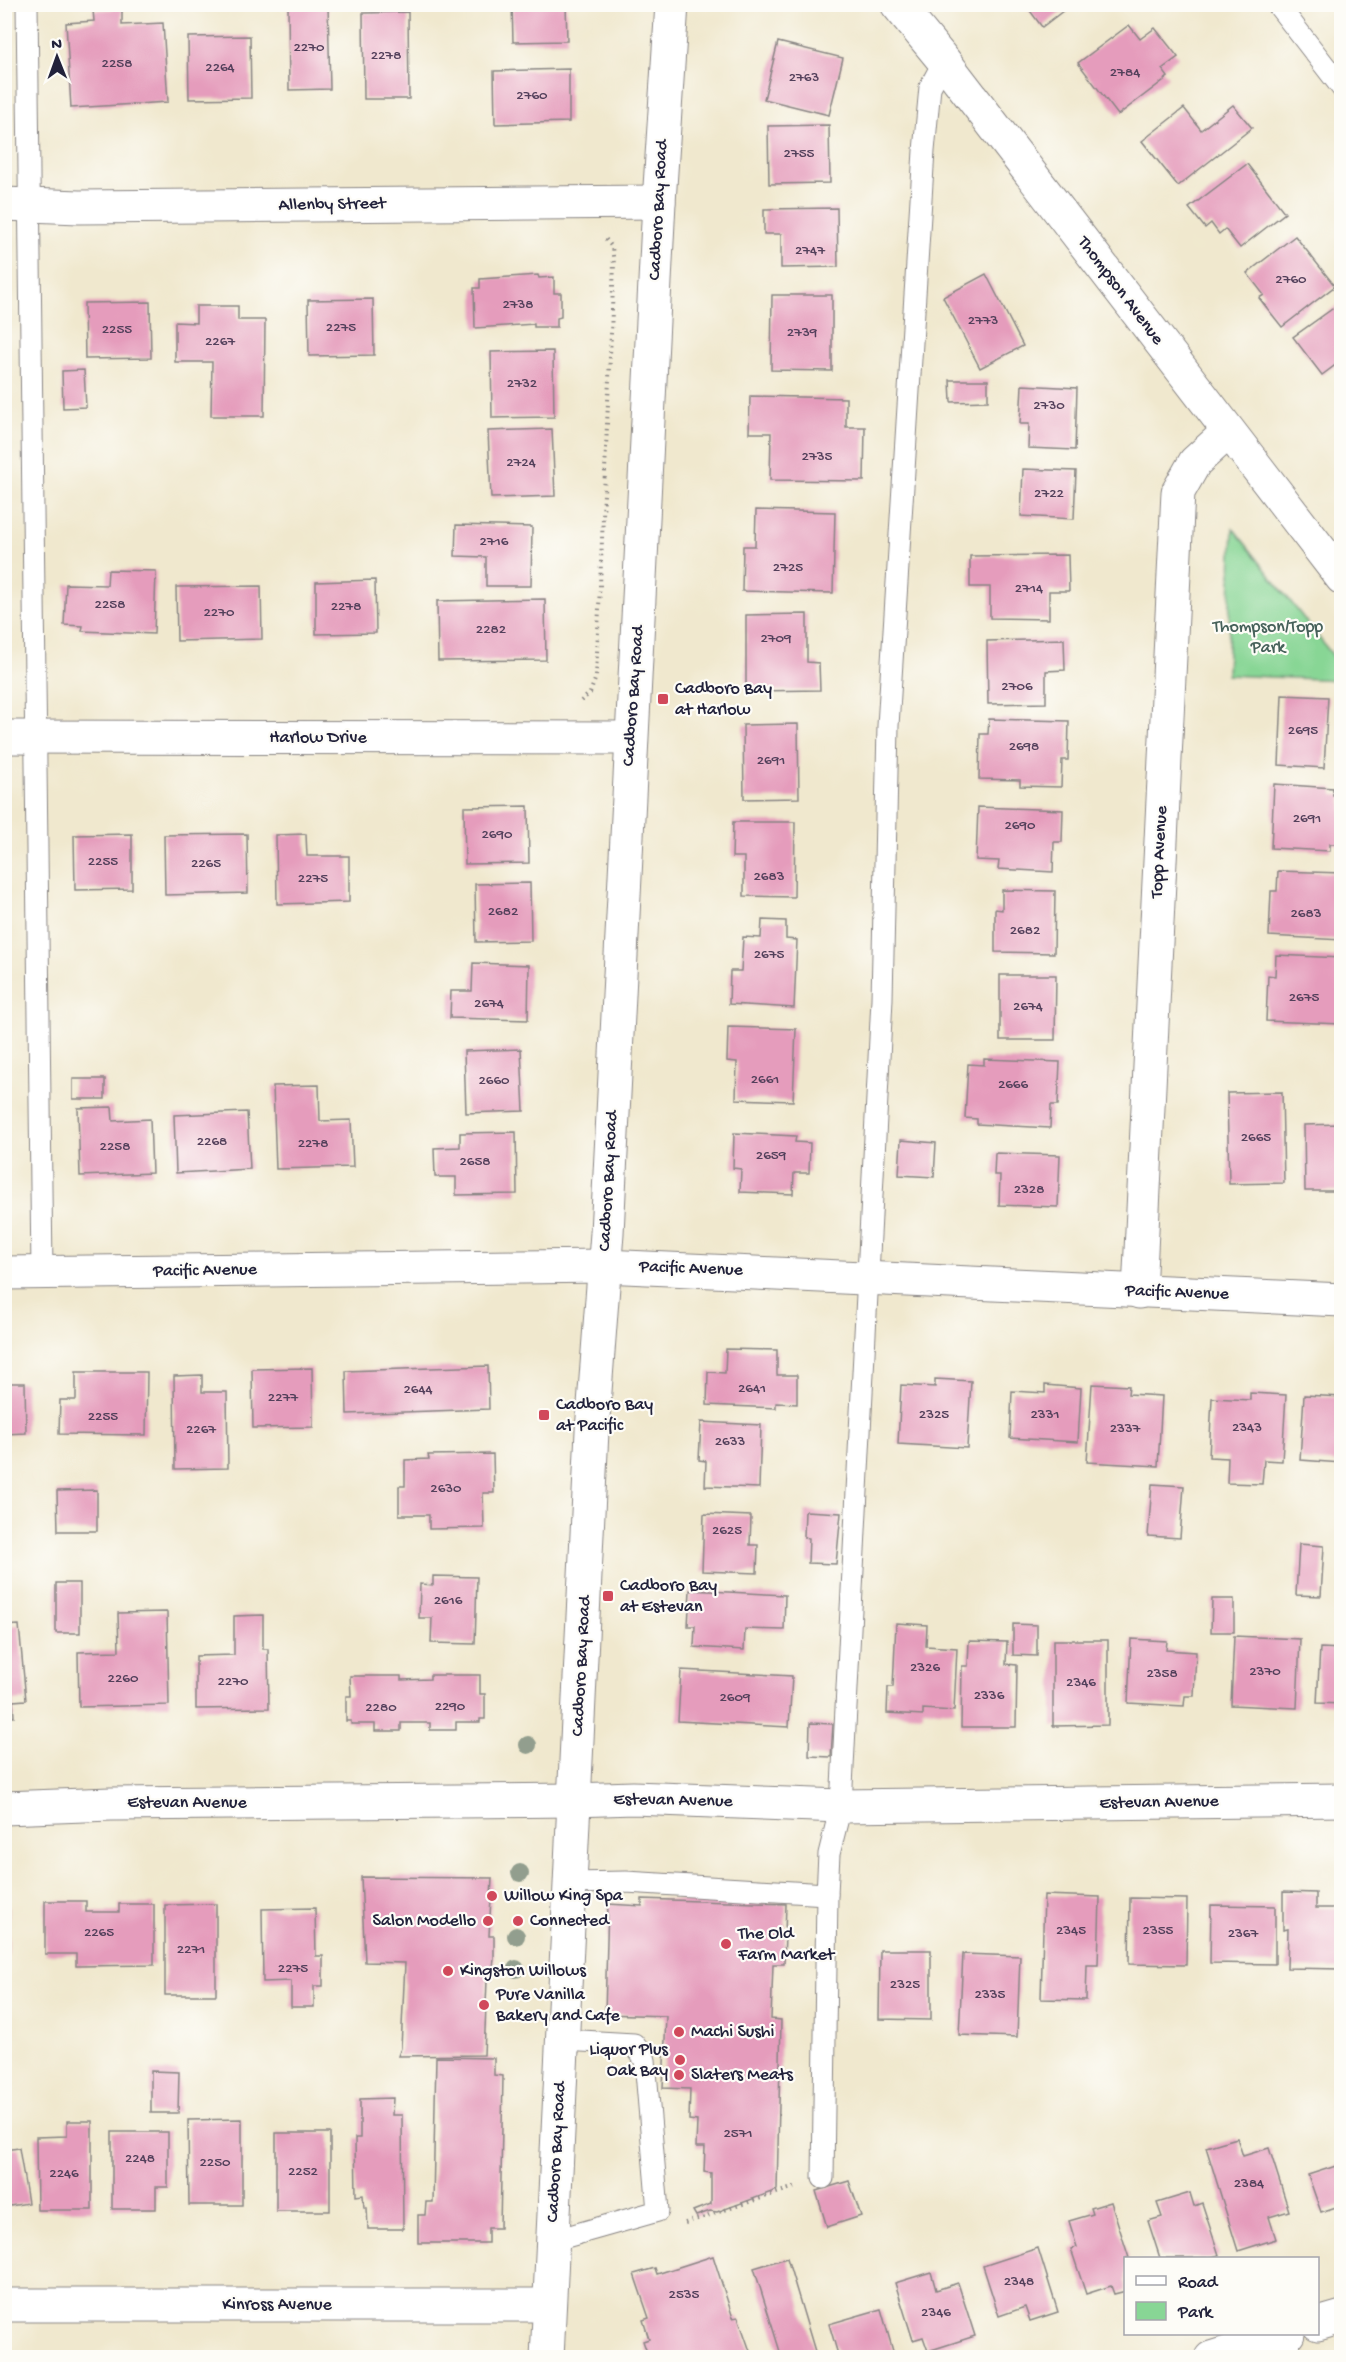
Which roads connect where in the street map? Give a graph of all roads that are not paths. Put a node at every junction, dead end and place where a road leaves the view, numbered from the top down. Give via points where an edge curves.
1 (27, 4) edge
2 (672, 4) edge
3 (897, 4) edge
4 (1277, 4) edge
5 (944, 61) junction
6 (1341, 88) edge
7 (659, 202) junction
8 (18, 205) edge
9 (1228, 432) junction
10 (1341, 578) edge
11 (4, 737) edge
12 (38, 737) junction
13 (631, 738) junction
14 (604, 1266) junction
15 (42, 1272) junction
16 (4, 1273) edge
17 (866, 1276) junction
18 (1139, 1292) junction
19 (1341, 1300) edge
20 (575, 1800) junction
21 (1341, 1800) edge
22 (841, 1806) junction
23 (4, 1808) edge
24 (572, 1883) junction
25 (827, 1894) junction
26 (564, 2040) junction
27 (823, 2178) road end
28 (552, 2241) junction
29 (4, 2305) edge
30 (549, 2305) junction
31 (1341, 2317) edge
32 (1319, 2323) edge
33 (1285, 2335) edge
34 (547, 2358) edge
35 (1211, 2358) edge

1 - 8 lane
2 - 7 street, Cadboro Bay Road
3 - 5 street, Thompson Avenue
4 - 6 lane
5 - 9 street, Thompson Avenue
5 - 17 lane via 930,87 924,151 888,726 882,999
7 - 8 street, Allenby Street
7 - 13 street, Cadboro Bay Road
8 - 12 lane
9 - 10 street, Thompson Avenue
9 - 18 street, Topp Avenue via 1195,462 1178,492
11 - 12 street, Harlow Drive
12 - 13 street, Harlow Drive
12 - 15 lane
13 - 14 street, Cadboro Bay Road
14 - 15 street, Pacific Avenue
14 - 17 street, Pacific Avenue
14 - 20 street, Cadboro Bay Road via 592,1431
15 - 16 street, Pacific Avenue
17 - 18 street, Pacific Avenue
17 - 22 lane
18 - 19 street, Pacific Avenue
20 - 22 street, Estevan Avenue via 633,1798
20 - 23 street, Estevan Avenue
20 - 24 street, Cadboro Bay Road
21 - 22 street, Estevan Avenue
22 - 25 lane via 829,1854
24 - 25 lane via 626,1882
24 - 26 street, Cadboro Bay Road
25 - 27 lane
26 - 28 street, Cadboro Bay Road
26 - 28 lane via 634,2044 645,2060 658,2211
28 - 30 street, Cadboro Bay Road
29 - 30 street, Kinross Avenue
30 - 34 street, Cadboro Bay Road
31 - 32 street
33 - 35 street

